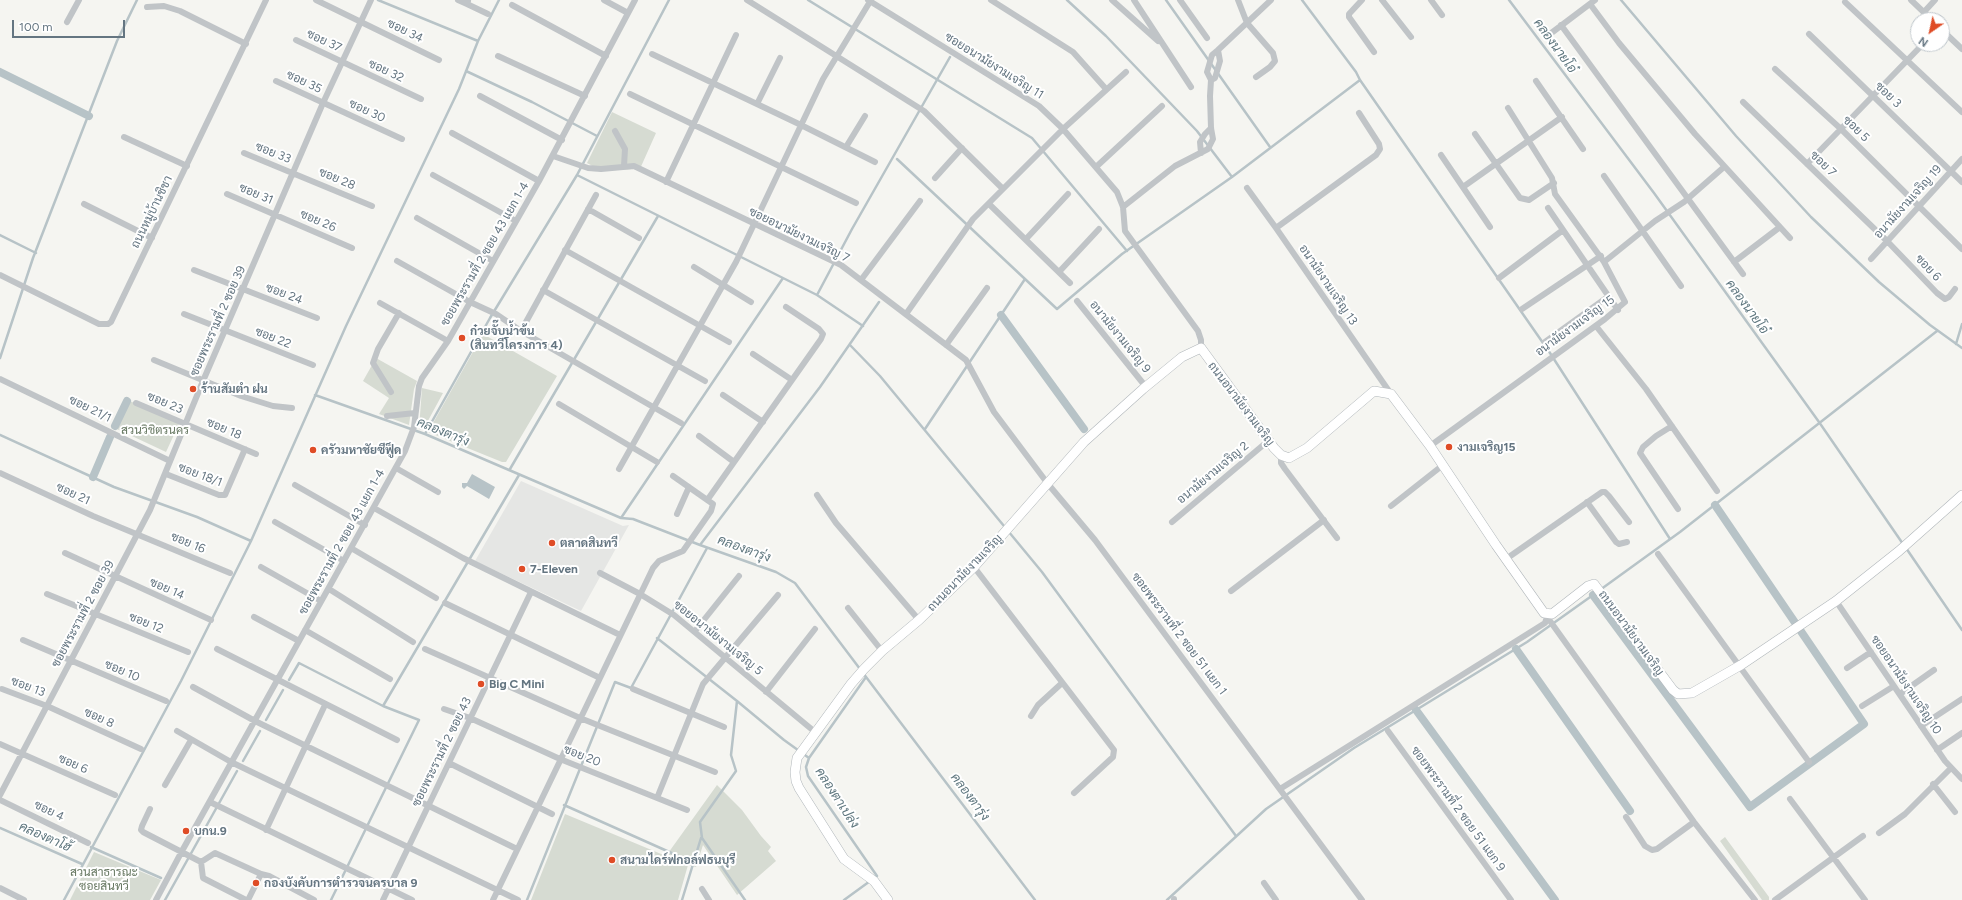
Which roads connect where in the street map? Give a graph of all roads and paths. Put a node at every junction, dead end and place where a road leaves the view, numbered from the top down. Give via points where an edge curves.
1 (79, 0) edge
2 (266, 0) edge
3 (316, 0) edge
4 (458, 0) edge
5 (604, 0) edge
6 (635, 0) edge
7 (747, 0) edge
8 (870, 0) edge
9 (991, 0) edge
10 (1112, 0) edge
11 (1134, 0) edge
12 (1180, 0) edge
13 (1238, 0) edge
14 (1271, 0) edge
15 (1362, 0) edge
16 (1382, 0) edge
17 (1431, 0) edge
18 (1911, 0) edge
19 (1935, 0) edge
20 (370, 1) edge
21 (467, 2) edge
22 (1592, 2) edge
23 (1845, 2) dead end
24 (757, 3) edge
25 (512, 5) dead end
26 (147, 7) dead end
27 (1924, 12) joint
28 (628, 13) junction
29 (488, 14) dead end
30 (1442, 15) dead end
31 (67, 22) dead end
32 (362, 22) junction
33 (1247, 23) junction
34 (1562, 25) junction
35 (1550, 34) dead end
36 (1809, 34) dead end
37 (736, 35) dead end
38 (1411, 36) dead end
39 (1950, 37) edge
40 (1207, 38) dead end
41 (296, 40) dead end
42 (246, 44) junction
43 (1164, 46) junction
44 (1961, 46) edge
45 (1218, 50) junction
46 (1374, 52) dead end
47 (1915, 52) edge
48 (652, 54) dead end
49 (498, 56) dead end
50 (606, 56) junction
51 (836, 56) junction
52 (780, 58) dead end
53 (439, 60) dead end
54 (1907, 61) junction
55 (342, 62) junction
56 (1775, 69) dead end
57 (1126, 72) dead end
58 (1256, 77) dead end
59 (1213, 79) junction
60 (276, 81) dead end
61 (1536, 81) dead end
62 (714, 83) junction
63 (1191, 87) dead end
64 (1106, 89) junction
65 (630, 94) dead end
66 (480, 96) dead end
67 (584, 96) junction
68 (1873, 96) junction
69 (421, 99) dead end
70 (1743, 102) dead end
71 (323, 103) junction
72 (757, 104) junction
73 (1162, 106) dead end
74 (1508, 108) dead end
75 (1962, 112) edge
76 (1359, 113) dead end
77 (865, 116) dead end
78 (1562, 118) junction
79 (694, 125) junction
80 (801, 125) junction
81 (1210, 128) junction
82 (1063, 129) junction
83 (1841, 129) junction
84 (615, 131) dead end
85 (452, 132) dead end
86 (1475, 134) dead end
87 (124, 137) dead end
88 (402, 139) dead end
89 (562, 140) junction
90 (1529, 142) junction
91 (846, 147) junction
92 (962, 148) junction
93 (1584, 149) dead end
94 (244, 153) dead end
95 (1201, 153) junction
96 (1441, 155) dead end
97 (553, 156) junction
98 (1962, 159) edge
99 (875, 162) dead end
100 (1807, 164) junction
101 (1496, 165) junction
102 (187, 166) junction
103 (624, 166) junction
104 (1724, 166) junction
105 (781, 167) junction
106 (1096, 167) junction
107 (1951, 171) junction
108 (294, 173) junction
109 (433, 175) dead end
110 (1604, 176) dead end
111 (935, 178) dead end
112 (539, 181) junction
113 (666, 182) junction
114 (1962, 182) edge
115 (1554, 183) junction
116 (1463, 187) junction
117 (1247, 188) dead end
118 (1003, 189) junction
119 (226, 194) dead end
120 (1068, 194) dead end
121 (596, 195) dead end
122 (1688, 199) junction
123 (920, 201) dead end
124 (856, 203) dead end
125 (84, 204) dead end
126 (989, 204) junction
127 (372, 206) dead end
128 (1122, 207) junction
129 (1919, 207) junction
130 (1548, 208) dead end
131 (588, 209) junction
132 (276, 215) junction
133 (417, 218) dead end
134 (516, 221) junction
135 (753, 225) junction
136 (1490, 227) dead end
137 (1780, 227) junction
138 (1276, 228) junction
139 (1099, 229) dead end
140 (1563, 230) junction
141 (1642, 231) junction
142 (152, 238) junction
143 (639, 238) dead end
144 (1790, 238) dead end
145 (1026, 239) junction
146 (1887, 241) junction
147 (352, 248) dead end
148 (1962, 249) edge
149 (565, 250) junction
150 (1602, 259) junction
151 (1871, 259) dead end
152 (397, 261) dead end
153 (493, 261) junction
154 (1734, 262) junction
155 (1586, 266) junction
156 (694, 267) dead end
157 (194, 270) dead end
158 (1059, 272) junction
159 (1742, 274) dead end
160 (0, 275) edge
161 (1499, 278) dead end
162 (861, 280) junction
163 (1070, 283) dead end
164 (723, 285) junction
165 (1681, 286) dead end
166 (987, 288) dead end
167 (1955, 289) dead end
168 (244, 290) junction
169 (543, 290) junction
170 (1609, 296) junction
171 (1077, 301) dead end
172 (470, 302) junction
173 (752, 302) dead end
174 (380, 303) dead end
175 (786, 307) dead end
176 (1522, 309) dead end
177 (1618, 310) junction
178 (399, 313) junction
179 (184, 314) dead end
180 (906, 314) junction
181 (317, 318) dead end
182 (700, 325) junction
183 (1596, 326) junction
184 (225, 331) junction
185 (521, 331) junction
186 (448, 341) junction
187 (729, 342) dead end
188 (1545, 342) dead end
189 (946, 344) junction
190 (1200, 348) junction
191 (753, 354) dead end
192 (154, 360) dead end
193 (313, 365) dead end
194 (677, 365) junction
195 (0, 378) edge
196 (792, 380) junction
197 (203, 381) junction
198 (705, 381) dead end
199 (1146, 387) junction
200 (391, 392) dead end
201 (1391, 394) junction
202 (723, 395) dead end
203 (136, 403) dead end
204 (559, 404) dead end
205 (654, 406) junction
206 (292, 408) dead end
207 (415, 414) junction
208 (387, 416) dead end
209 (762, 422) junction
210 (682, 423) dead end
211 (185, 424) junction
212 (1672, 426) junction
213 (700, 436) dead end
214 (1268, 441) junction
215 (630, 446) junction
216 (1430, 446) junction
217 (245, 449) junction
218 (256, 454) dead end
219 (1280, 455) junction
220 (170, 461) junction
221 (657, 462) dead end
222 (734, 462) junction
223 (1443, 466) junction
224 (396, 468) junction
225 (619, 469) dead end
226 (0, 473) edge
227 (166, 474) junction
228 (673, 476) dead end
229 (1048, 484) junction
230 (295, 485) dead end
231 (690, 487) junction
232 (1717, 491) dead end
233 (438, 492) dead end
234 (817, 495) dead end
235 (1962, 495) edge
236 (708, 499) junction
237 (1587, 502) junction
238 (1391, 506) dead end
239 (374, 508) junction
240 (1678, 509) dead end
241 (676, 514) dead end
242 (1324, 520) junction
243 (275, 522) dead end
244 (1172, 522) dead end
245 (1629, 522) dead end
246 (365, 525) junction
247 (137, 534) junction
248 (1336, 538) dead end
249 (1626, 542) dead end
250 (351, 548) junction
251 (65, 553) dead end
252 (1658, 554) dead end
253 (1506, 559) junction
254 (344, 561) junction
255 (261, 567) dead end
256 (974, 567) junction
257 (230, 573) dead end
258 (600, 573) dead end
259 (739, 576) dead end
260 (114, 577) junction
261 (329, 588) junction
262 (531, 592) junction
263 (1231, 592) dead end
264 (47, 594) dead end
265 (640, 594) junction
266 (778, 595) dead end
267 (436, 598) dead end
268 (321, 601) junction
269 (1836, 601) junction
270 (445, 603) dead end
271 (848, 608) dead end
272 (95, 614) junction
273 (1548, 614) junction
274 (254, 617) dead end
275 (211, 620) dead end
276 (919, 620) junction
277 (815, 629) dead end
278 (305, 630) junction
279 (695, 632) junction
280 (510, 634) junction
281 (620, 635) junction
282 (23, 640) dead end
283 (299, 641) junction
284 (413, 642) dead end
285 (217, 649) dead end
286 (425, 649) dead end
287 (882, 651) junction
288 (188, 652) dead end
289 (1871, 652) junction
290 (725, 656) junction
291 (70, 661) junction
292 (1741, 665) junction
293 (1847, 668) dead end
294 (1934, 670) dead end
295 (490, 678) junction
296 (600, 678) junction
297 (390, 679) dead end
298 (277, 681) junction
299 (1062, 683) junction
300 (1894, 686) junction
301 (193, 687) dead end
302 (2, 689) dead end
303 (633, 689) dead end
304 (766, 692) junction
305 (1900, 694) junction
306 (1962, 699) edge
307 (166, 701) dead end
308 (325, 705) junction
309 (47, 706) junction
310 (1862, 706) dead end
311 (444, 709) dead end
312 (690, 713) junction
313 (1031, 716) dead end
314 (470, 718) junction
315 (580, 718) junction
316 (255, 721) junction
317 (1921, 726) junction
318 (724, 728) dead end
319 (1388, 731) dead end
320 (177, 732) dead end
321 (815, 732) junction
322 (1962, 733) edge
323 (191, 740) junction
324 (397, 740) dead end
325 (0, 744) edge
326 (306, 746) junction
327 (141, 749) dead end
328 (1937, 750) junction
329 (21, 754) junction
330 (674, 756) junction
331 (560, 759) junction
332 (232, 762) junction
333 (1809, 762) dead end
334 (449, 763) junction
335 (1951, 768) junction
336 (715, 772) dead end
337 (1962, 779) edge
338 (1933, 784) junction
339 (165, 785) dead end
340 (285, 788) junction
341 (1281, 790) junction
342 (1074, 793) dead end
343 (0, 795) edge
344 (115, 795) dead end
345 (657, 798) junction
346 (1790, 799) dead end
347 (0, 800) edge
348 (210, 802) junction
349 (429, 806) junction
350 (537, 807) junction
351 (150, 809) dead end
352 (687, 810) dead end
353 (1955, 812) dead end
354 (552, 814) dead end
355 (1626, 817) dead end
356 (1694, 822) junction
357 (266, 830) junction
358 (1879, 833) dead end
359 (1863, 836) dead end
360 (88, 843) dead end
361 (409, 846) junction
362 (518, 849) junction
363 (182, 851) junction
364 (1832, 858) junction
365 (201, 862) junction
366 (261, 874) junction
367 (1264, 883) dead end
368 (0, 888) edge
369 (389, 889) junction
370 (702, 889) dead end
371 (498, 890) junction
372 (24, 900) edge
373 (156, 900) edge
374 (247, 900) edge
375 (314, 900) edge
376 (383, 900) edge
377 (412, 900) edge
378 (493, 900) edge
379 (518, 900) edge
380 (709, 900) edge
381 (888, 900) edge
382 (1276, 900) edge
383 (1362, 900) edge
384 (1510, 900) edge
385 (1755, 900) edge
386 (1775, 900) edge
387 (1865, 900) edge

1 - 31 street
2 - 42 street, ถนนหมู่บ้านชิชา
3 - 32 street, ซอย 34
4 - 21 street
5 - 28 street
6 - 28 street, ซอยพระรามที่ 2 ซอย 43 แยก 1-4
7 - 24 street
8 - 51 street
8 - 82 street, ซอยอนามัยงามเจริญ 11 via 1038,106
9 - 64 street via 1073,52
10 - 43 street
11 - 43 street
12 - 40 street
13 - 33 street
14 - 33 street
15 - 46 street via 1349,17
16 - 38 street
17 - 30 street
18 - 27 street
19 - 27 street
20 - 32 street, ซอยพระรามที่ 2 ซอย 39
21 - 29 street
22 - 34 street
22 - 104 street via 1620,43
23 - 54 street
24 - 51 street
25 - 50 street
26 - 42 street via 164,6 176,10
28 - 50 street, ซอยพระรามที่ 2 ซอย 43 แยก 1-4
32 - 53 street, ซอย 34
32 - 55 street, ซอยพระรามที่ 2 ซอย 39
33 - 45 street
33 - 58 street via 1273,53 1275,61
34 - 35 street
34 - 122 street
36 - 68 street, ซอย 3
37 - 62 street
39 - 44 street
41 - 55 street, ซอย 37
42 - 102 street, ถนนหมู่บ้านชิชา
43 - 63 street
45 - 59 street via 1220,61
45 - 59 street via 1212,55 1207,72
47 - 54 street
48 - 62 street
49 - 67 street
50 - 67 street, ซอยพระรามที่ 2 ซอย 43 แยก 1-4
51 - 80 street
51 - 92 street via 924,110
52 - 72 street
54 - 68 street
54 - 75 street
55 - 69 street, ซอย 32
55 - 71 street, ซอยพระรามที่ 2 ซอย 39
56 - 83 street, ซอย 5
57 - 64 street
59 - 81 street
60 - 71 street, ซอย 35
61 - 78 street
62 - 72 street
62 - 79 street
64 - 82 street
65 - 79 street
66 - 89 street
67 - 89 street, ซอยพระรามที่ 2 ซอย 43 แยก 1-4
68 - 83 street
68 - 107 street, ซอย 3
70 - 100 street, ซอย 7
71 - 88 street, ซอย 30
71 - 108 street, ซอยพระรามที่ 2 ซอย 39
72 - 80 street
73 - 106 street
74 - 90 street, อนามัยงามเจริญ 15
76 - 138 street via 1379,144 1380,149 1376,155
77 - 91 street
78 - 90 street
78 - 93 street
79 - 105 street
79 - 113 street
80 - 91 street
80 - 105 street
81 - 95 street via 1200,142
81 - 95 street via 1213,139 1208,148
82 - 106 street, ซอยอนามัยงามเจริญ 11
82 - 118 street
83 - 100 street
83 - 129 street, ซอย 5
84 - 103 street via 625,149
85 - 112 street
86 - 101 street
87 - 102 street
89 - 97 street, ซอยพระรามที่ 2 ซอย 43 แยก 1-4
90 - 101 street
90 - 115 street, อนามัยงามเจริญ 15
91 - 99 street
92 - 111 street
92 - 118 street
94 - 108 street, ซอย 33
95 - 128 street via 1175,166
96 - 116 street
97 - 103 street, ซอยอนามัยงามเจริญ 7 via 588,168
97 - 112 street, ซอยพระรามที่ 2 ซอย 43 แยก 1-4
98 - 107 street, อนามัยงามเจริญ 19
100 - 146 street, ซอย 7
101 - 115 street via 1524,201
101 - 116 street
102 - 142 street, ถนนหมู่บ้านชิชา
103 - 113 street, ซอยอนามัยงามเจริญ 7 via 634,166
104 - 122 street
104 - 137 street
105 - 124 street
105 - 135 street
106 - 128 street, ซอยอนามัยงามเจริญ 11 via 1116,192
107 - 114 street, ซอย 3
107 - 129 street, อนามัยงามเจริญ 19
108 - 127 street, ซอย 28
108 - 132 street, ซอยพระรามที่ 2 ซอย 39
109 - 134 street
110 - 141 street
112 - 134 street, ซอยพระรามที่ 2 ซอย 43 แยก 1-4
113 - 135 street, ซอยอนามัยงามเจริญ 7
115 - 150 street, อนามัยงามเจริญ 15 via 1555,194
116 - 136 street
117 - 138 street, อนามัยงามเจริญ 13
118 - 126 street
119 - 132 street, ซอย 31
120 - 145 street
121 - 131 street
122 - 141 street
122 - 154 street
123 - 162 street
125 - 142 street
126 - 145 street
126 - 180 street via 974,219
128 - 190 street, ซอยอนามัยงามเจริญ 11 via 1125,231 1198,331
129 - 146 street, อนามัยงามเจริญ 19
129 - 148 street
130 - 140 street
131 - 143 street
131 - 149 street
132 - 147 street, ซอย 26
132 - 168 street, ซอยพระรามที่ 2 ซอย 39
133 - 153 street
134 - 153 street, ซอยพระรามที่ 2 ซอย 43 แยก 1-4
135 - 162 street, ซอยอนามัยงามเจริญ 7 via 841,265
135 - 164 street
137 - 144 street
137 - 154 street
138 - 201 street, อนามัยงามเจริญ 13
139 - 158 street
140 - 155 street
140 - 161 street
141 - 150 street
141 - 165 street
142 - 160 street, ถนนหมู่บ้านชิชา via 114,317 108,324 98,324
145 - 158 street
146 - 151 street, อนามัยงามเจริญ 19
146 - 167 street, ซอย 6 via 1945,299
149 - 169 street
149 - 182 street
150 - 155 street
150 - 177 street, อนามัยงามเจริญ 15 via 1625,298 1625,302
152 - 172 street
153 - 172 street, ซอยพระรามที่ 2 ซอย 43 แยก 1-4
154 - 159 street
155 - 170 street
155 - 176 street
156 - 164 street
157 - 168 street, ซอย 24
158 - 163 street
162 - 180 street, ซอยอนามัยงามเจริญ 7
164 - 173 street
164 - 182 street
166 - 189 street
168 - 181 street, ซอย 24
168 - 184 street, ซอยพระรามที่ 2 ซอย 39
169 - 185 street
169 - 194 street
170 - 177 street
170 - 188 street
171 - 199 street, อนามัยงามเจริญ 9
172 - 185 street via 496,314
172 - 186 street, ซอยพระรามที่ 2 ซอย 43 แยก 1-4
174 - 178 street
175 - 196 street via 823,334
177 - 183 street, อนามัยงามเจริญ 15
178 - 186 street
178 - 200 street via 373,363
179 - 184 street, ซอย 22
180 - 189 street, ซอยอนามัยงามเจริญ 7
182 - 187 street
182 - 194 street
183 - 212 street via 1626,362
183 - 216 street, อนามัยงามเจริญ 15
184 - 193 street, ซอย 22
184 - 197 street, ซอยพระรามที่ 2 ซอย 39
185 - 205 street
186 - 207 street, ซอยพระรามที่ 2 ซอย 43 แยก 1-4 via 420,382
189 - 229 street, ซอยอนามัยงามเจริญ 7 via 966,360 994,412
190 - 199 street, ถนนอนามัยงามเจริญ via 1182,358
190 - 214 street, ถนนอนามัยงามเจริญ
191 - 196 street
192 - 197 street
194 - 198 street
194 - 205 street
195 - 220 street, ซอย 21/1
196 - 209 street
197 - 206 street via 273,406
197 - 211 street, ซอยพระรามที่ 2 ซอย 39
199 - 229 street, ถนนอนามัยงามเจริญ via 1084,442
201 - 216 street
201 - 219 street, ถนนอนามัยงามเจริญ via 1374,391 1300,454 1289,458
202 - 209 street
203 - 211 street, ซอย 23
204 - 215 street
205 - 210 street
205 - 215 street
207 - 208 street
207 - 224 street, ซอยพระรามที่ 2 ซอย 43 แยก 1-4 via 414,427
209 - 222 street
211 - 217 street, ซอย 18
211 - 220 street, ซอยพระรามที่ 2 ซอย 39
212 - 232 street
212 - 240 street via 1656,436 1640,453
213 - 222 street
214 - 219 street, ถนนอนามัยงามเจริญ
214 - 244 street, อนามัยงามเจริญ 2
215 - 221 street
215 - 225 street
216 - 223 street
217 - 218 street, ซอย 18
217 - 227 street, ซอย 18/1 via 225,495 219,495
219 - 242 street via 1285,469
220 - 227 street, ซอยพระรามที่ 2 ซอย 39
222 - 236 street
223 - 238 street
223 - 253 street
224 - 233 street
224 - 239 street, ซอยพระรามที่ 2 ซอย 43 แยก 1-4
226 - 247 street, ซอย 21
227 - 247 street, ซอยพระรามที่ 2 ซอย 39
228 - 231 street
229 - 256 street, ถนนอนามัยงามเจริญ
229 - 341 street, ซอยพระรามที่ 2 ซอย 51 แยก 1 via 1095,540
230 - 246 street
231 - 236 street
231 - 241 street
234 - 276 street via 836,523
235 - 269 street, ถนนอนามัยงามเจริญ via 1899,551
236 - 265 street via 713,504 711,511 686,548 654,565
237 - 245 street via 1597,494 1605,492
237 - 249 street via 1616,542
237 - 253 street
239 - 246 street, ซอยพระรามที่ 2 ซอย 43 แยก 1-4
239 - 262 street via 477,566
242 - 248 street
242 - 263 street
243 - 254 street
246 - 250 street, ซอยพระรามที่ 2 ซอย 43 แยก 1-4
247 - 257 street, ซอย 16
247 - 260 street, ซอยพระรามที่ 2 ซอย 39
250 - 254 street, ซอยพระรามที่ 2 ซอย 43 แยก 1-4
250 - 267 street
251 - 260 street, ซอย 14
252 - 292 street
253 - 273 street via 1544,613
254 - 261 street, ซอยพระรามที่ 2 ซอย 43 แยก 1-4
255 - 268 street
256 - 276 street, ถนนอนามัยงามเจริญ
256 - 299 street
258 - 265 street, ซอยอนามัยงามเจริญ 5
259 - 279 street
260 - 272 street, ซอยพระรามที่ 2 ซอย 39
260 - 275 street, ซอย 14
261 - 268 street, ซอยพระรามที่ 2 ซอย 43 แยก 1-4
261 - 284 street
262 - 280 street, ซอยพระรามที่ 2 ซอย 43
262 - 281 street
264 - 272 street, ซอย 12
265 - 279 street, ซอยอนามัยงามเจริญ 5 via 674,615
265 - 281 street
266 - 290 street
268 - 278 street, ซอยพระรามที่ 2 ซอย 43 แยก 1-4
269 - 289 street, ซอยอนามัยงามเจริญ 10
269 - 292 street, ถนนอนามัยงามเจริญ
270 - 280 street
271 - 287 street
272 - 288 street, ซอย 12
272 - 291 street, ซอยพระรามที่ 2 ซอย 39
273 - 292 street, ถนนอนามัยงามเจริญ via 1594,584 1678,694 1692,693
273 - 341 street via 1545,623
273 - 356 street via 1550,621
274 - 283 street
276 - 287 street, ถนนอนามัยงามเจริญ
277 - 304 street
278 - 283 street, ซอยพระรามที่ 2 ซอย 43 แยก 1-4
278 - 297 street
279 - 290 street, ซอยอนามัยงามเจริญ 5
280 - 295 street, ซอยพระรามที่ 2 ซอย 43
280 - 296 street
281 - 296 street
282 - 291 street, ซอย 10
283 - 298 street, ซอยพระรามที่ 2 ซอย 43 แยก 1-4
285 - 298 street
286 - 295 street
287 - 321 street, ถนนอนามัยงามเจริญ via 858,676
289 - 293 street
289 - 300 street, ซอยอนามัยงามเจริญ 10
290 - 304 street, ซอยอนามัยงามเจริญ 5
290 - 312 street via 704,684
291 - 307 street, ซอย 10
291 - 309 street, ซอยพระรามที่ 2 ซอย 39
292 - 333 street
294 - 305 street
295 - 314 street, ซอยพระรามที่ 2 ซอย 43
295 - 315 street
296 - 315 street
298 - 308 street
298 - 316 street, ซอยพระรามที่ 2 ซอย 43 แยก 1-4
299 - 313 street via 1038,705
299 - 342 street via 1115,753
300 - 305 street, ซอยอนามัยงามเจริญ 10
300 - 310 street
301 - 316 street
302 - 309 street, ซอย 13
303 - 312 street
304 - 321 street, ซอยอนามัยงามเจริญ 5
305 - 317 street, ซอยอนามัยงามเจริญ 10
306 - 317 street
308 - 324 street
308 - 326 street
309 - 327 street, ซอย 8
309 - 329 street, ซอยพระรามที่ 2 ซอย 39
311 - 314 street, ซอย 20
312 - 318 street
312 - 330 street
314 - 331 street, ซอย 20
314 - 334 street, ซอยพระรามที่ 2 ซอย 43
315 - 330 street
315 - 331 street
316 - 326 street
316 - 332 street, ซอยพระรามที่ 2 ซอย 43 แยก 1-4
317 - 328 street, ซอยอนามัยงามเจริญ 10
319 - 384 street, ซอยพระรามที่ 2 ซอย 51 แยก 9
320 - 323 street
321 - 381 street, ถนนอนามัยงามเจริญ via 797,758 795,772 799,788 844,859 874,881
322 - 328 street
323 - 332 street
323 - 339 street
325 - 329 street, ซอย 6
326 - 340 street
326 - 349 street
328 - 335 street, ซอยอนามัยงามเจริญ 10
329 - 343 street, ซอยพระรามที่ 2 ซอย 39
329 - 344 street, ซอย 6
330 - 336 street
330 - 345 street
331 - 345 street, ซอย 20
331 - 350 street
332 - 340 street
332 - 348 street, ซอยพระรามที่ 2 ซอย 43 แยก 1-4
334 - 349 street, ซอยพระรามที่ 2 ซอย 43
334 - 350 street
335 - 337 street, ซอยอนามัยงามเจริญ 10
335 - 338 street
338 - 353 street
338 - 358 street via 1905,814
340 - 357 street
340 - 361 street
341 - 383 street, ซอยพระรามที่ 2 ซอย 51 แยก 1
345 - 352 street, ซอย 20
346 - 364 street
347 - 360 street, ซอย 4
348 - 357 street
348 - 363 street, ซอยพระรามที่ 2 ซอย 43 แยก 1-4
349 - 361 street, ซอยพระรามที่ 2 ซอย 43
349 - 362 street
350 - 354 street
350 - 362 street
351 - 363 street via 141,830
355 - 356 street via 1645,846 1652,850
356 - 385 street
357 - 369 street
359 - 364 street
361 - 369 street, ซอยพระรามที่ 2 ซอย 43
361 - 371 street
362 - 371 street
363 - 365 street
363 - 373 street, ซอยพระรามที่ 2 ซอย 43 แยก 1-4
364 - 386 street
364 - 387 street
365 - 366 street via 215,852
365 - 374 street via 203,878
366 - 374 street
366 - 375 street
367 - 382 street
368 - 372 street
369 - 376 street, ซอยพระรามที่ 2 ซอย 43
369 - 377 street
370 - 380 street
371 - 378 street
371 - 379 street

